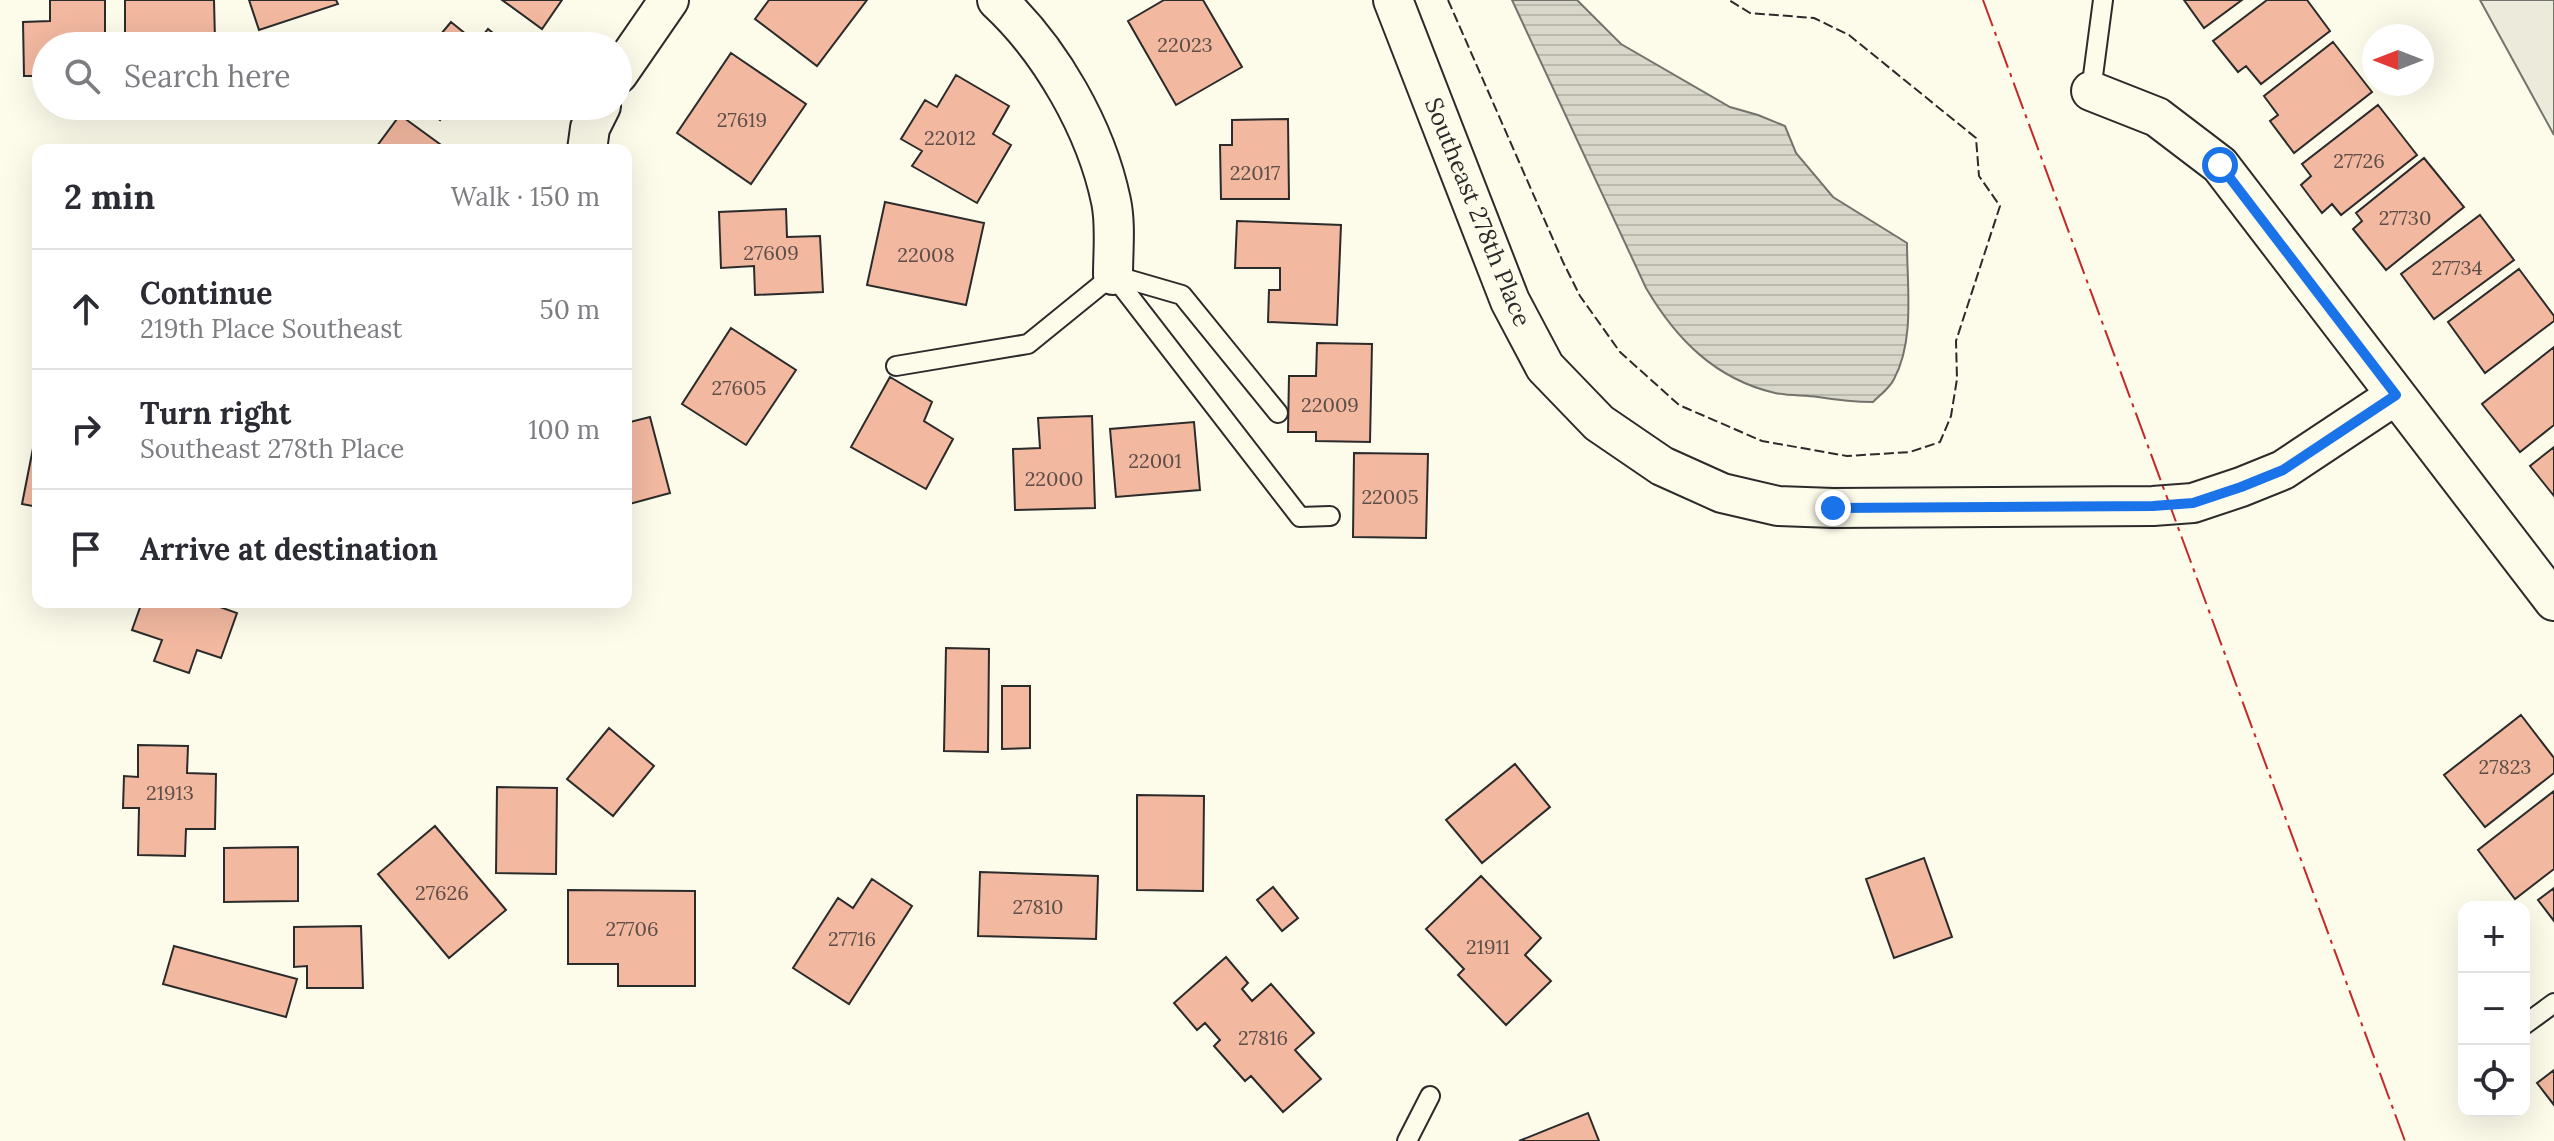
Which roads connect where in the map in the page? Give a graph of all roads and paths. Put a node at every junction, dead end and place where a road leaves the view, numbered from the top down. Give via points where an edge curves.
1 (669, 0) edge
2 (997, 0) edge
3 (1393, 0) edge
4 (2103, 0) edge
5 (632, 54) edge
6 (2091, 91) joint
7 (594, 120) edge
8 (588, 144) edge
9 (1113, 275) junction
10 (896, 366) dead end
11 (2396, 395) junction
12 (1278, 413) dead end
13 (1330, 516) dead end
14 (2554, 601) edge
15 (2554, 1003) edge
16 (2530, 1021) edge
17 (1430, 1096) dead end
18 (1407, 1141) edge

1 - 5 street
2 - 9 street via 1042,52 1096,147 1112,204
3 - 11 street, Southeast 278th Place via 1510,301 1545,367 1599,423 1662,466 1722,493 1778,506 1833,508 2193,503 2283,470
4 - 6 lane
6 - 11 street via 2157,117 2220,165
7 - 8 street
9 - 10 lane via 1028,344
9 - 12 lane via 1182,295
9 - 13 lane via 1300,517
11 - 14 street
15 - 16 lane
17 - 18 lane

